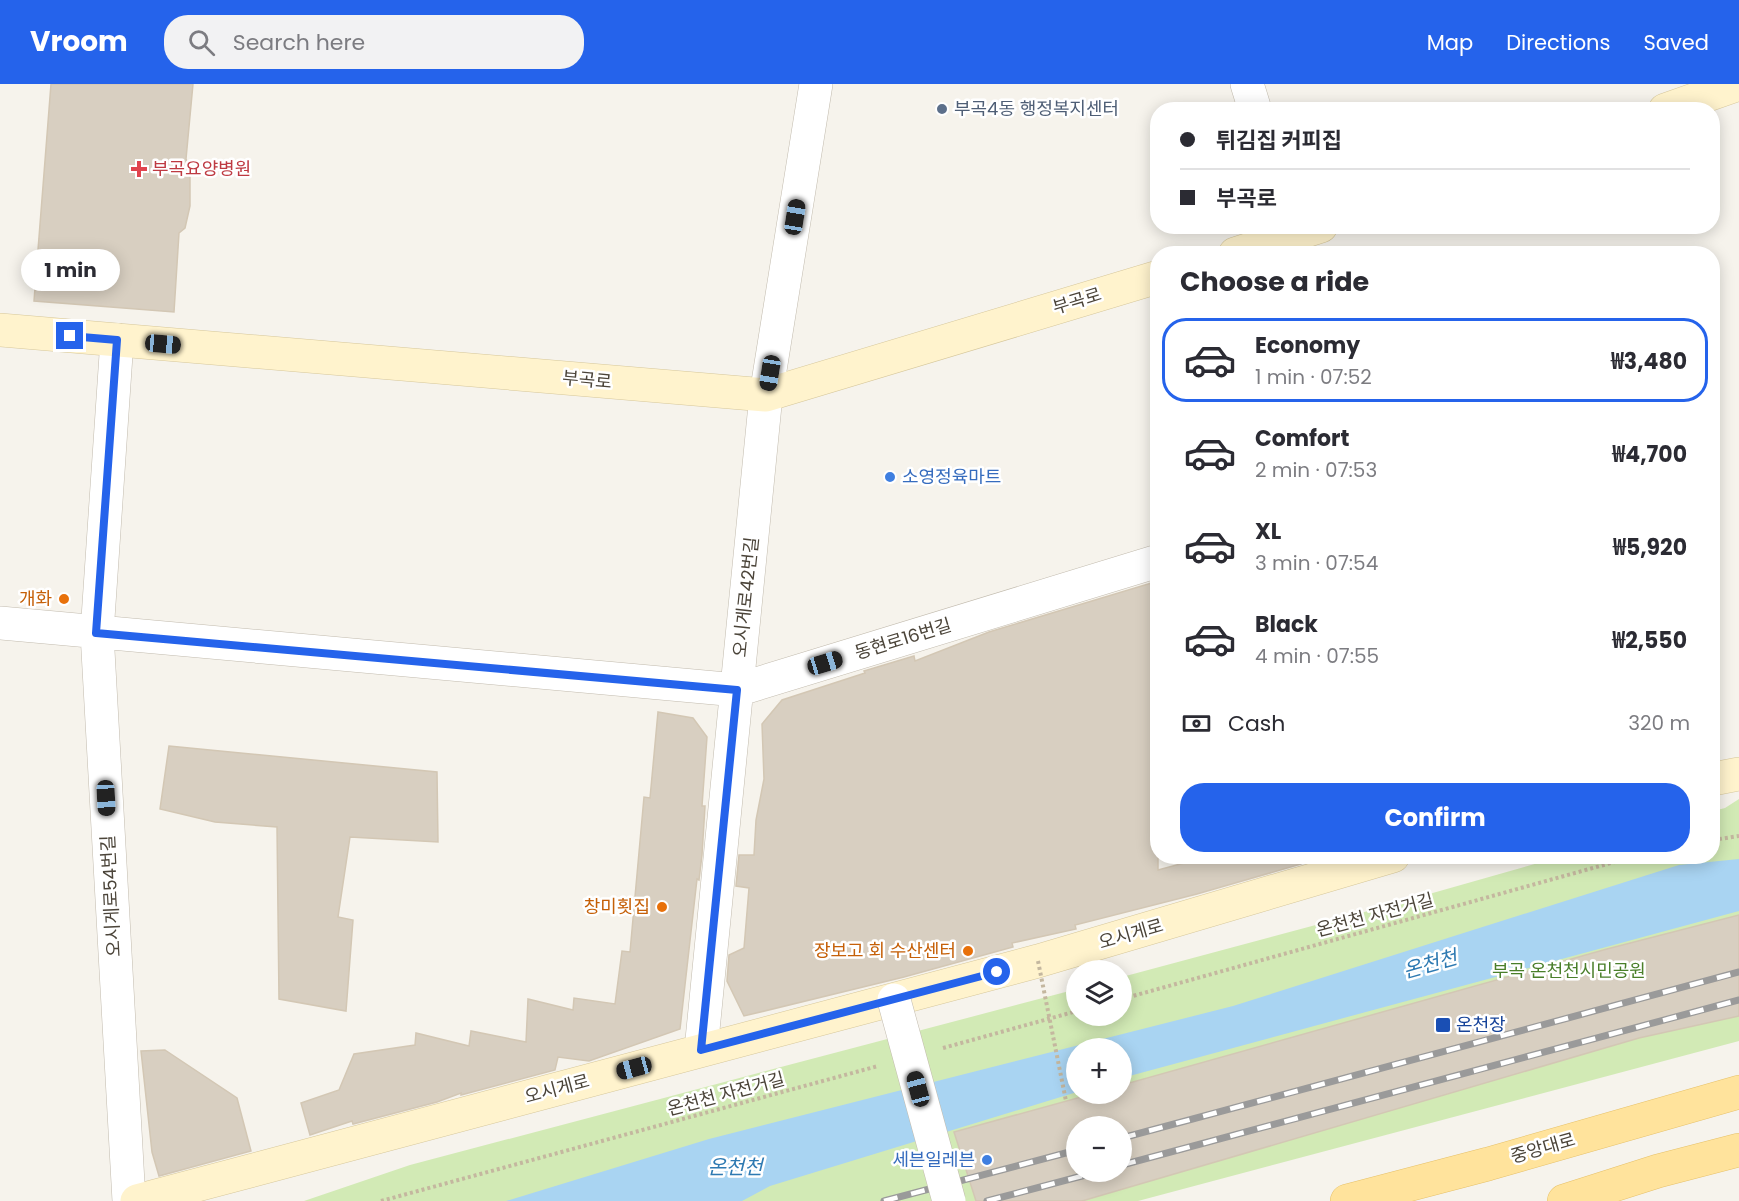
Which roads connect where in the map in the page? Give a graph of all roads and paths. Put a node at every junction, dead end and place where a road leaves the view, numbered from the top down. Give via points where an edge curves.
1 (816, 84) edge
2 (1247, 84) edge
3 (1739, 84) edge
4 (1253, 102) edge
5 (1688, 102) edge
6 (1300, 236) edge
7 (1264, 246) edge
8 (1150, 279) edge
9 (0, 330) edge
10 (117, 340) junction
11 (766, 395) junction
12 (1150, 563) edge
13 (0, 623) edge
14 (96, 633) junction
15 (737, 690) junction
16 (1739, 774) edge
17 (1720, 778) edge
18 (1739, 836) edge
19 (1720, 839) edge
20 (1366, 864) edge
21 (1607, 864) edge
22 (1038, 961) junction
23 (1132, 996) edge
24 (894, 999) junction
25 (1066, 1014) edge
26 (701, 1050) junction
27 (936, 1050) dead end
28 (879, 1066) dead end
29 (1739, 1092) edge
30 (1066, 1101) dead end
31 (1739, 1150) edge
32 (129, 1201) edge
33 (137, 1201) edge
34 (381, 1201) edge
35 (950, 1201) edge
36 (1347, 1201) edge
37 (1564, 1201) edge

1 - 11 street, 오시게로42번길
2 - 4 street
3 - 5 main road
6 - 7 main road
8 - 11 main road, 부곡로
9 - 10 main road, 부곡로
10 - 11 main road, 부곡로
10 - 14 street, 오시게로54번길
11 - 15 street, 오시게로42번길
12 - 15 street, 동현로16번길
13 - 14 street, 동현로16번길
14 - 15 street, 동현로16번길
14 - 32 street, 오시게로54번길
15 - 26 street, 오시게로42번길
16 - 17 main road
18 - 19 path
20 - 22 main road, 오시게로
21 - 23 path, 온천천 자전거길
22 - 24 main road, 오시게로
22 - 30 path, bridge
24 - 26 main road, 오시게로
24 - 35 street, bridge
25 - 27 path
26 - 33 main road, 오시게로
28 - 34 path, 온천천 자전거길
29 - 36 main road, 중앙대로
31 - 37 main road

